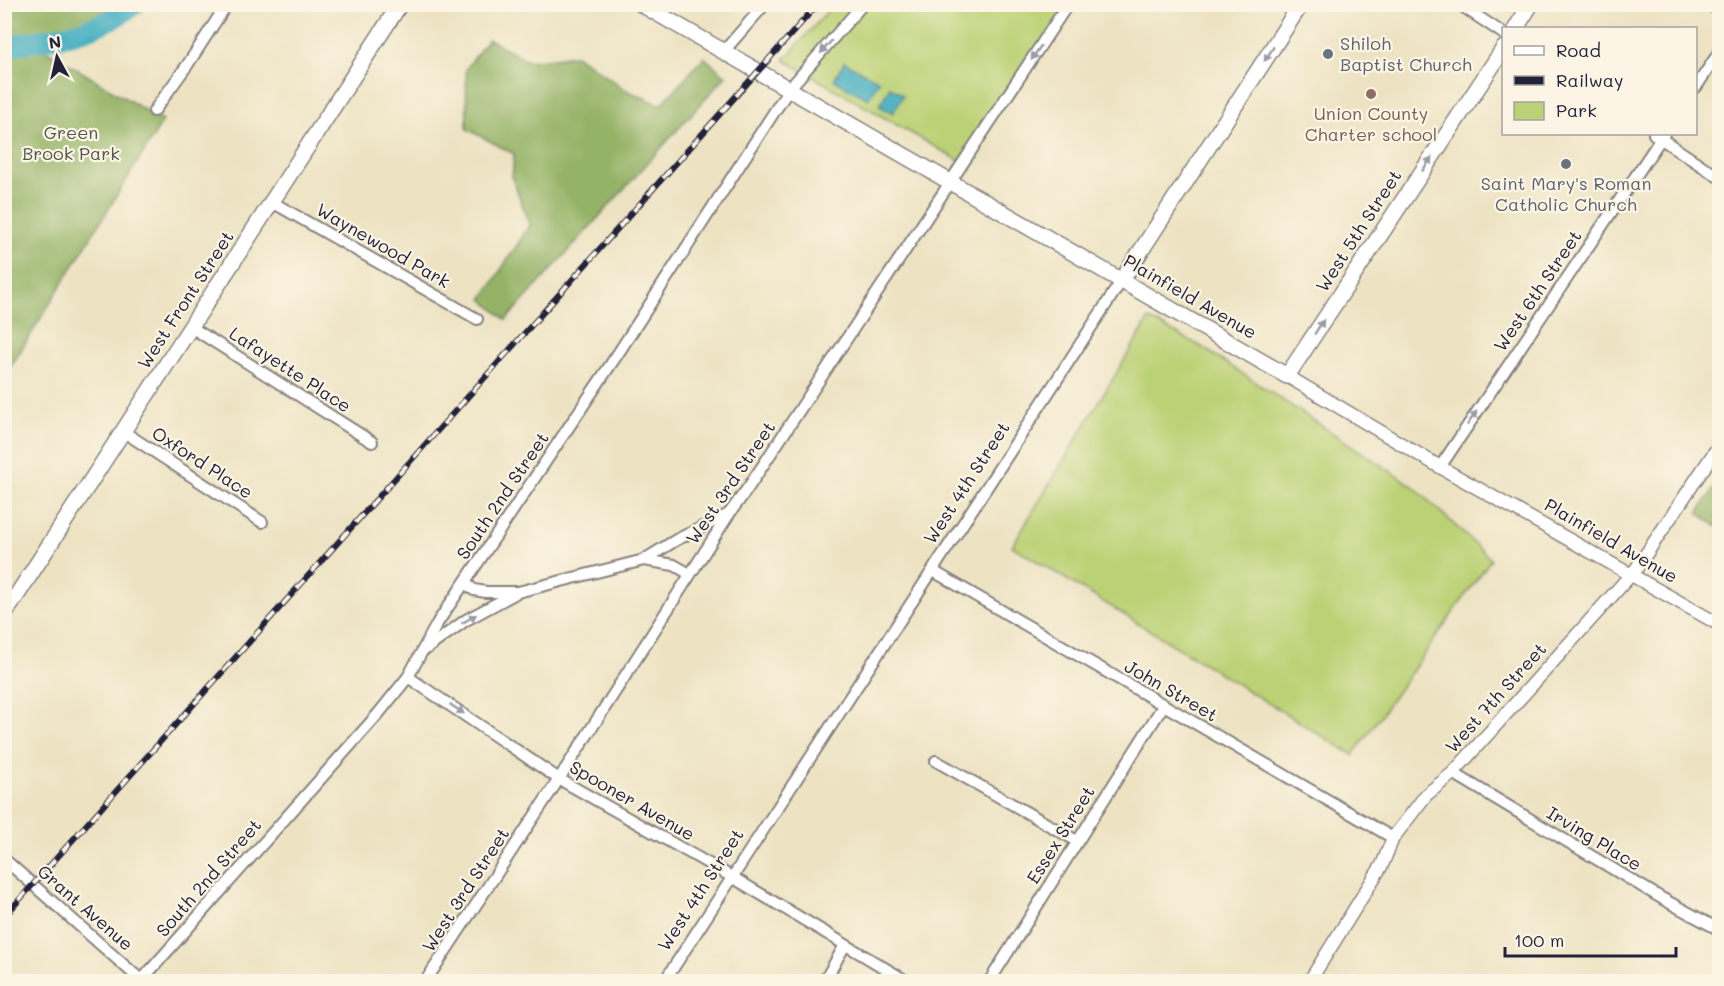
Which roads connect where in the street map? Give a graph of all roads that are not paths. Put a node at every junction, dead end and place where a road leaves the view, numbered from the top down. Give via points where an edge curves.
1 (227, 4) edge
2 (400, 4) edge
3 (641, 4) edge
4 (765, 4) edge
5 (863, 4) edge
6 (1068, 4) edge
7 (1301, 4) edge
8 (1459, 4) edge
9 (1531, 4) edge
10 (1709, 4) edge
11 (1719, 11) edge
12 (1517, 27) edge
13 (1502, 33) edge
14 (1502, 50) edge
15 (724, 51) junction
16 (1719, 51) edge
17 (1697, 84) edge
18 (789, 89) junction
19 (154, 111) dead end
20 (1659, 135) edge
21 (1719, 178) edge
22 (950, 182) junction
23 (272, 202) junction
24 (1122, 280) junction
25 (477, 319) dead end
26 (191, 327) junction
27 (1287, 376) junction
28 (124, 432) junction
29 (372, 442) dead end
30 (1719, 444) edge
31 (1440, 467) junction
32 (729, 514) junction
33 (262, 522) dead end
34 (644, 560) junction
35 (933, 571) junction
36 (690, 574) junction
37 (1631, 574) junction
38 (465, 582) junction
39 (518, 592) junction
40 (4, 615) edge
41 (1719, 626) edge
42 (423, 651) junction
43 (408, 676) junction
44 (1163, 706) junction
45 (936, 761) dead end
46 (1453, 773) junction
47 (559, 779) junction
48 (1393, 838) junction
49 (1077, 841) junction
50 (4, 859) edge
51 (732, 877) junction
52 (1719, 930) edge
53 (845, 945) junction
54 (141, 981) edge
55 (425, 981) edge
56 (664, 981) edge
57 (824, 981) edge
58 (908, 981) edge
59 (988, 981) edge
60 (1310, 981) edge

1 - 19 street
2 - 23 main road, West Front Street
3 - 15 main road, Plainfield Avenue
4 - 15 street
5 -> 18 street, South 2nd Street
6 -> 22 street, West 3rd Street
7 -> 24 main road, West 4th Street
8 - 13 street
9 - 12 main road
10 - 11 street
27 -> 14 main road, West 5th Street
15 - 18 main road, Plainfield Avenue
16 - 17 street
18 - 22 main road, Plainfield Avenue
18 - 38 street, South 2nd Street
20 - 21 street
31 -> 20 street, West 6th Street
22 - 24 main road, Plainfield Avenue
22 - 32 street, West 3rd Street
23 - 25 street, Waynewood Park
23 - 26 main road, West Front Street
24 - 27 main road, Plainfield Avenue
24 - 35 street, West 4th Street
26 - 28 main road, West Front Street
26 - 29 street, Lafayette Place
27 - 31 street, Plainfield Avenue
28 - 33 street, Oxford Place
28 - 40 main road, West Front Street
30 - 37 street, West 7th Street
31 - 37 street, Plainfield Avenue
32 - 34 street
32 - 36 street, West 3rd Street
34 - 36 street via 674,565
34 - 39 street
35 - 44 street, John Street
35 - 51 street, West 4th Street
36 - 47 street, West 3rd Street
37 - 41 street, Plainfield Avenue
37 - 46 street, West 7th Street
38 - 39 street via 474,590
38 - 42 street, South 2nd Street
42 -> 39 street via 466,620
42 - 43 street, South 2nd Street
43 -> 47 street, Spooner Avenue
43 - 54 street, South 2nd Street
44 - 48 street, John Street
44 - 49 street, Essex Street
45 - 49 street
46 - 48 street, West 7th Street via 1426,795
46 - 52 street, Irving Place
47 - 51 street, Spooner Avenue
47 - 55 street, West 3rd Street
48 - 60 street, West 7th Street via 1382,865
49 - 59 street, Essex Street
50 - 54 street, Grant Avenue
51 - 53 street, Spooner Avenue
51 - 56 street, West 4th Street
53 - 57 street
53 - 58 street, Spooner Avenue

